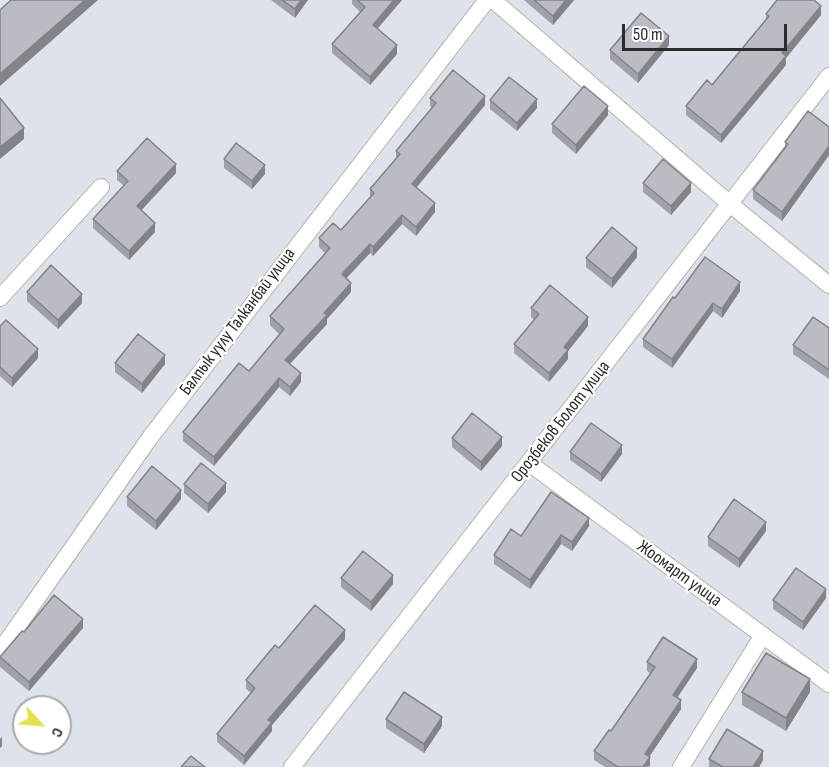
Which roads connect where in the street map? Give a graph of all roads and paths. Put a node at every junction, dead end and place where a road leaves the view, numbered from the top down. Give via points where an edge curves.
1 (487, 0) edge
2 (493, 0) edge
3 (829, 76) edge
4 (101, 187) dead end
5 (730, 204) junction
6 (829, 285) edge
7 (0, 298) edge
8 (529, 463) junction
9 (763, 635) junction
10 (0, 651) edge
11 (829, 684) edge
12 (292, 767) edge
13 (681, 767) edge

1 - 10 street, Балпык уулу Талканбай улица via 156,430
2 - 5 street
3 - 5 street, Орозбеков Болот улица
4 - 7 street
5 - 6 street
5 - 8 street, Орозбеков Болот улица
8 - 9 street, Жоомарт улица
8 - 12 street, Орозбеков Болот улица
9 - 11 street, Жоомарт улица
9 - 13 street

